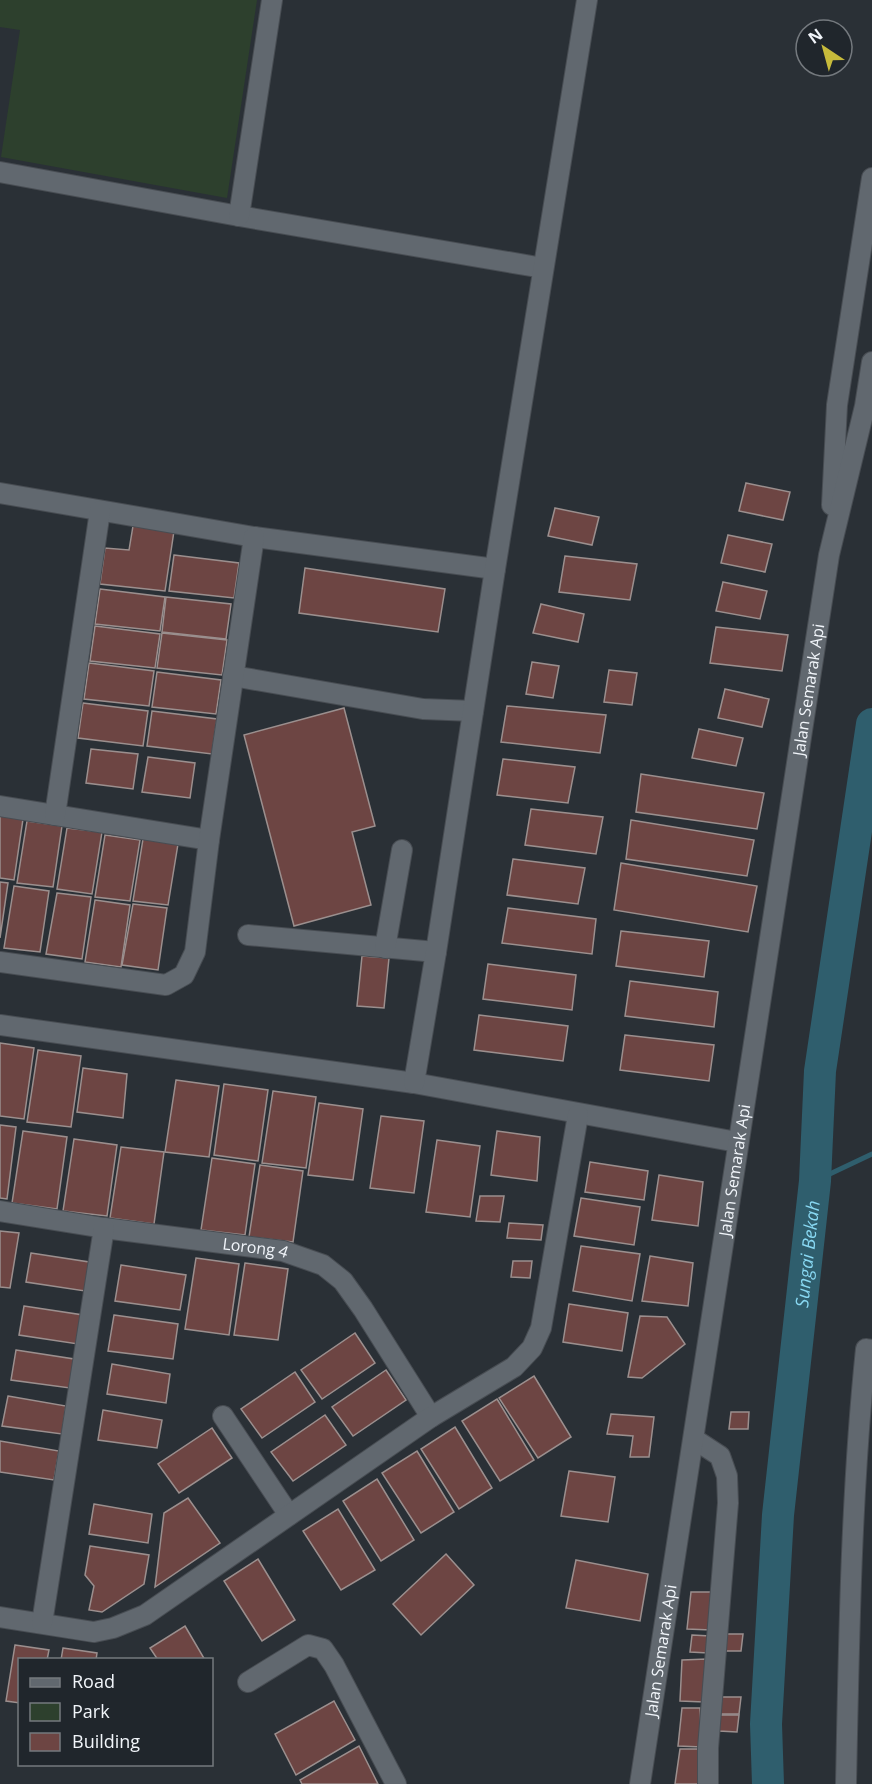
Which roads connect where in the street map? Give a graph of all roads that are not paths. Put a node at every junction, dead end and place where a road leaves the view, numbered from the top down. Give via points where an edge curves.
1 (272, 0) edge
2 (587, 0) edge
3 (0, 172) edge
4 (872, 178) edge
5 (239, 216) junction
6 (866, 257) edge
7 (543, 268) junction
8 (872, 362) edge
9 (0, 493) edge
10 (100, 511) junction
11 (254, 537) junction
12 (829, 555) junction
13 (495, 569) junction
14 (233, 676) junction
15 (473, 711) junction
16 (0, 806) edge
17 (55, 815) junction
18 (209, 840) junction
19 (402, 850) dead end
20 (248, 935) dead end
21 (385, 948) junction
22 (436, 952) junction
23 (0, 962) edge
24 (0, 1025) edge
25 (414, 1083) junction
26 (578, 1115) junction
27 (737, 1142) junction
28 (0, 1211) edge
29 (104, 1228) junction
30 (869, 1350) edge
31 (223, 1416) dead end
32 (431, 1417) junction
33 (694, 1439) junction
34 (289, 1515) junction
35 (0, 1617) edge
36 (42, 1623) junction
37 (248, 1682) dead end
38 (396, 1784) edge
39 (640, 1784) edge
40 (708, 1784) edge
41 (846, 1784) edge

1 - 5 street
2 - 7 street
3 - 5 street
4 - 6 street, Jalan Semarak Api
5 - 7 street
6 - 12 street, Jalan Semarak Api via 837,405
7 - 13 street
8 - 12 street, Jalan Semarak Api
9 - 10 street
10 - 11 street
10 - 17 street
11 - 13 street
11 - 14 street
12 - 27 street, Jalan Semarak Api
13 - 15 street
14 - 15 street via 423,709
14 - 18 street
15 - 22 street
16 - 17 street
17 - 18 street
18 - 23 street via 195,952 184,975 166,985
19 - 21 street
20 - 21 street
21 - 22 street
22 - 25 street
24 - 25 street
25 - 26 street
26 - 27 street
26 - 32 street via 541,1328 532,1348 514,1367
27 - 33 street, Jalan Semarak Api
28 - 29 street, Lorong 4
29 - 32 street, Lorong 4 via 282,1251 323,1265 343,1281 363,1309
29 - 36 street
30 - 41 street via 857,1436
31 - 34 street
32 - 34 street
33 - 39 street, Jalan Semarak Api
33 - 40 street via 720,1456 727,1476
34 - 36 street via 145,1615 127,1623 94,1632
35 - 36 street
37 - 38 street via 308,1645 323,1649

